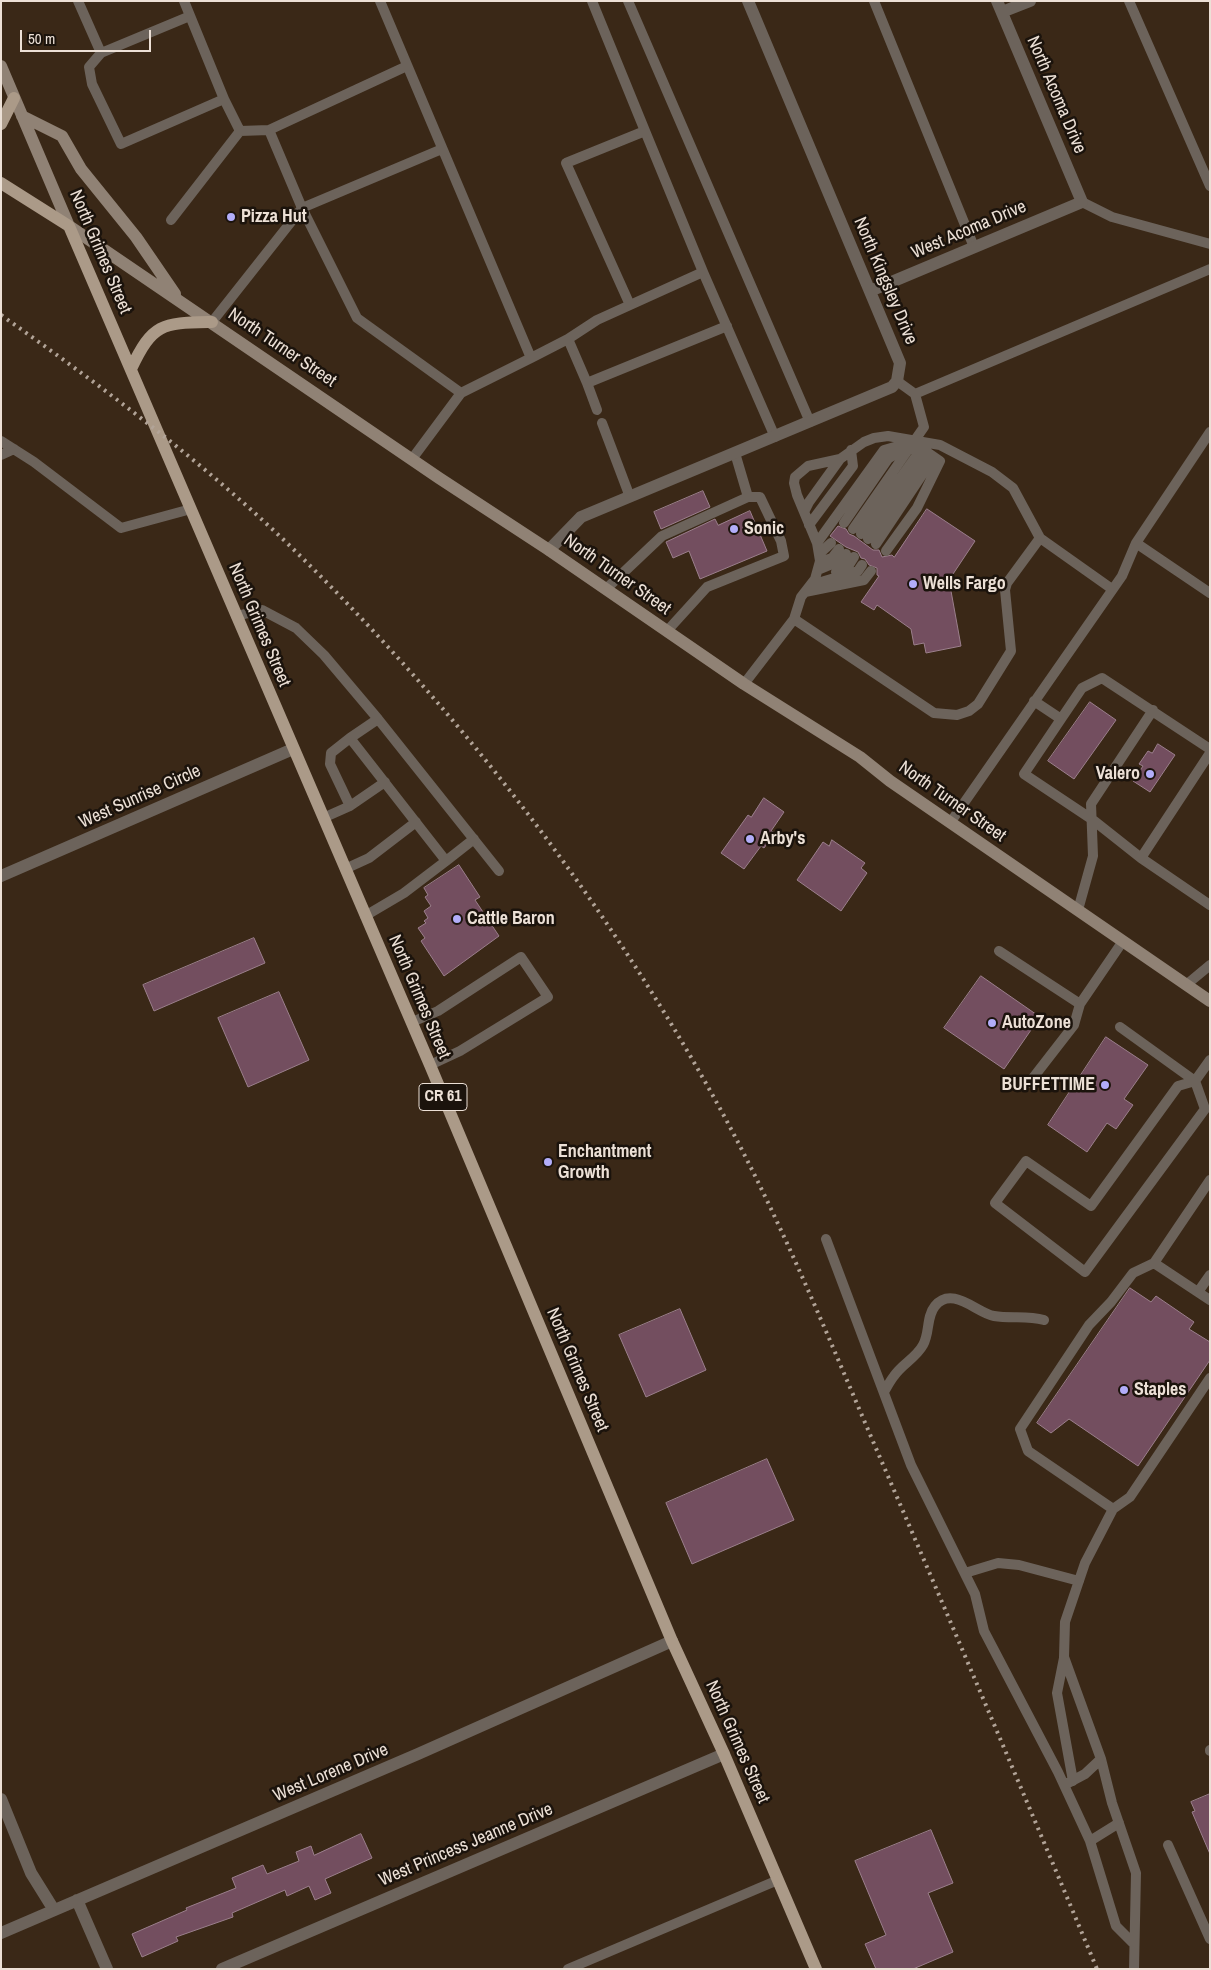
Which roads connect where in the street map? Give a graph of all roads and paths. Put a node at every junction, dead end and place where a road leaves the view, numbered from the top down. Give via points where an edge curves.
1 (78, 1) edge
2 (184, 1) edge
3 (380, 1) edge
4 (592, 1) edge
5 (628, 1) edge
6 (748, 1) edge
7 (874, 1) edge
8 (1030, 1) edge
9 (1129, 1) edge
10 (999, 7) edge
11 (190, 16) junction
12 (101, 53) junction
13 (1, 66) edge
14 (407, 66) junction
15 (14, 98) junction
16 (224, 100) junction
17 (22, 116) junction
18 (1, 124) edge
19 (269, 130) junction
20 (645, 130) junction
21 (240, 131) junction
22 (442, 149) junction
23 (1, 183) edge
24 (1210, 186) edge
25 (1082, 202) junction
26 (302, 208) junction
27 (171, 220) dead end
28 (69, 226) junction
29 (1210, 244) edge
30 (974, 247) junction
31 (1210, 269) edge
32 (703, 272) junction
33 (870, 291) junction
34 (180, 300) junction
35 (630, 305) junction
36 (212, 322) junction
37 (727, 326) junction
38 (568, 339) junction
39 (531, 358) junction
40 (131, 369) junction
41 (897, 381) junction
42 (587, 383) junction
43 (460, 393) junction
44 (915, 394) junction
45 (597, 410) dead end
46 (810, 422) junction
47 (602, 423) dead end
48 (1210, 432) edge
49 (775, 437) junction
50 (1, 441) edge
51 (913, 442) junction
52 (14, 449) junction
53 (851, 450) junction
54 (735, 453) junction
55 (1, 455) edge
56 (412, 459) junction
57 (840, 459) junction
58 (630, 497) junction
59 (748, 497) junction
60 (191, 510) junction
61 (804, 512) junction
62 (810, 525) junction
63 (860, 534) junction
64 (1040, 538) junction
65 (1136, 543) junction
66 (549, 550) junction
67 (886, 551) dead end
68 (862, 565) dead end
69 (815, 569) junction
70 (871, 571) dead end
71 (606, 589) junction
72 (1112, 589) junction
73 (1210, 593) edge
74 (236, 616) junction
75 (794, 619) junction
76 (667, 631) junction
77 (744, 684) junction
78 (1034, 701) junction
79 (1153, 710) junction
80 (378, 719) junction
81 (1061, 719) junction
82 (350, 738) junction
83 (293, 749) junction
84 (1210, 749) edge
85 (1210, 753) edge
86 (385, 782) junction
87 (350, 806) junction
88 (323, 818) junction
89 (1093, 820) junction
90 (416, 822) junction
91 (950, 823) junction
92 (474, 839) junction
93 (1141, 858) junction
94 (446, 861) junction
95 (345, 869) junction
96 (499, 871) dead end
97 (1, 876) edge
98 (1210, 905) edge
99 (1078, 910) junction
100 (366, 916) junction
101 (1123, 942) junction
102 (999, 951) dead end
103 (1210, 965) edge
104 (1186, 985) junction
105 (1210, 1002) edge
106 (1080, 1004) junction
107 (412, 1022) junction
108 (1120, 1027) dead end
109 (1210, 1060) edge
110 (430, 1065) junction
111 (1194, 1081) junction
112 (1029, 1084) dead end
113 (1210, 1180) edge
114 (826, 1239) dead end
115 (1154, 1263) junction
116 (1210, 1275) edge
117 (1198, 1292) junction
118 (1210, 1300) edge
119 (1044, 1320) dead end
120 (1210, 1378) edge
121 (884, 1392) junction
122 (1113, 1509) junction
123 (965, 1573) junction
124 (1079, 1581) junction
125 (672, 1641) junction
126 (1064, 1657) junction
127 (724, 1754) junction
128 (1101, 1759) junction
129 (1068, 1783) junction
130 (1, 1799) edge
131 (1119, 1823) junction
132 (1090, 1842) junction
133 (1168, 1845) dead end
134 (778, 1880) junction
135 (78, 1900) junction
136 (54, 1910) junction
137 (1, 1933) edge
138 (1210, 1939) edge
139 (1133, 1944) junction
140 (107, 1969) edge
141 (222, 1969) edge
142 (568, 1969) edge
143 (816, 1969) edge
144 (1134, 1969) edge

1 - 12 lane
2 - 11 lane
3 - 14 lane
4 - 20 lane
5 - 46 lane
6 - 33 street, North Kingsley Drive
7 - 30 lane
8 - 10 street
9 - 24 lane
10 - 25 street, North Acoma Drive
11 - 12 lane
11 - 16 lane
12 - 16 lane via 89,67 92,84 121,144
13 - 15 main road, North Grimes Street / CR 61
14 - 19 lane
14 - 22 lane
15 - 17 main road, North Grimes Street / CR 61
15 - 18 main road
16 - 21 lane
17 - 28 main road, North Grimes Street / CR 61
17 - 34 main road via 62,136 81,169 136,237
19 - 21 lane
19 - 26 lane
20 - 32 lane
20 - 35 lane via 566,163
21 - 27 lane
22 - 26 lane
22 - 39 lane
23 - 28 main road, North Turner Street
25 - 29 lane via 1112,217
25 - 30 street, West Acoma Drive
26 - 36 lane
26 - 43 lane via 357,318
28 - 34 main road, North Turner Street
28 - 40 main road, North Grimes Street / CR 61
30 - 33 street, West Acoma Drive
31 - 44 lane
32 - 35 lane
32 - 37 lane
33 - 41 street, North Kingsley Drive via 900,363
34 - 36 main road, North Turner Street
35 - 38 lane via 597,320
36 - 40 main road via 175,323 157,331 143,344
36 - 56 main road, North Turner Street
37 - 42 lane
37 - 49 lane
38 - 39 lane
38 - 42 lane
39 - 43 lane
40 - 60 main road, North Grimes Street / CR 61
41 - 44 lane
41 - 46 street via 892,387
42 - 45 lane
43 - 56 lane
44 - 51 lane via 924,427
46 - 49 street
47 - 58 lane
48 - 65 lane
49 - 54 street
50 - 52 lane
51 - 53 lane via 888,436 874,438
51 - 63 lane via 888,459
51 - 63 lane via 917,455
51 - 63 lane via 932,460
51 - 64 lane via 940,445 992,472 1012,488
51 - 67 lane via 940,461 917,508
51 - 69 lane via 884,450
52 - 55 lane
52 - 60 lane via 121,528
53 - 57 lane
53 - 62 lane via 853,466
54 - 58 street
54 - 59 lane
56 - 66 main road, North Turner Street
57 - 61 lane
57 - 61 lane via 808,466 795,477 797,495
58 - 66 street via 581,518
59 - 71 lane via 662,536
59 - 76 lane via 760,497 782,541 784,556 707,587
60 - 74 main road, North Grimes Street / CR 61
61 - 62 lane
62 - 69 lane
64 - 72 lane
64 - 75 lane via 1007,582 1011,651 978,704 957,715 934,713
65 - 72 lane via 1122,576
65 - 73 lane
66 - 71 main road, North Turner Street
68 - 69 lane via 858,571
69 - 69 lane via 843,551 842,560
69 - 70 lane via 864,580
69 - 75 lane
71 - 76 main road, North Turner Street
72 - 78 lane
74 - 80 lane via 262,610 296,628 324,655
74 - 83 main road, North Grimes Street / CR 61
75 - 77 lane
76 - 77 main road, North Turner Street
77 - 91 main road, North Turner Street via 860,757
78 - 81 lane
78 - 91 lane
79 - 81 lane via 1102,678 1082,688
79 - 84 lane
79 - 89 lane via 1091,804
80 - 82 lane
80 - 92 lane
81 - 89 lane via 1024,774
82 - 86 lane
82 - 87 lane via 331,753 330,764
83 - 88 main road, North Grimes Street / CR 61
83 - 97 street, West Sunrise Circle
85 - 93 lane
86 - 87 lane
86 - 90 lane
87 - 88 lane
88 - 95 main road, North Grimes Street / CR 61
89 - 93 lane
89 - 99 lane via 1093,856
90 - 94 lane
90 - 95 lane via 369,858
91 - 99 main road, North Turner Street
92 - 94 lane
92 - 96 lane
93 - 98 lane
94 - 100 lane via 404,893
95 - 100 main road, North Grimes Street / CR 61
99 - 101 main road, North Turner Street
100 - 107 main road, North Grimes Street / CR 61
101 - 104 main road, North Turner Street
101 - 106 lane
102 - 106 lane
103 - 104 lane
104 - 105 main road, North Turner Street
106 - 112 lane via 1074,1025
107 - 110 main road, North Grimes Street / CR 61
107 - 110 lane via 438,1012 521,957 548,997 460,1051
108 - 111 lane
109 - 111 lane
110 - 125 main road, North Grimes Street / CR 61
111 - 111 lane via 1178,1086 1091,1206 1026,1161 995,1203 1085,1272 1205,1109
113 - 115 lane
114 - 121 lane
115 - 117 lane
115 - 122 lane via 1133,1273 1089,1325 1020,1429 1028,1451
116 - 117 lane
117 - 118 lane
119 - 121 lane via 1032,1316 991,1316 966,1301 948,1298 936,1304 930,1314 929,1330 922,1346 894,1375
120 - 122 lane via 1130,1497
121 - 123 lane via 911,1464
122 - 124 lane
123 - 124 lane via 998,1563 1019,1565
123 - 129 lane via 975,1594 984,1631
124 - 126 lane via 1065,1622
125 - 127 main road, North Grimes Street / CR 61
125 - 135 street, West Lorene Drive
126 - 128 lane
126 - 129 lane via 1058,1693
127 - 134 main road, North Grimes Street / CR 61
127 - 141 street, West Princess Jeanne Drive
128 - 129 lane
128 - 131 lane
129 - 132 lane
130 - 136 street via 31,1873
131 - 132 lane
131 - 139 lane via 1136,1873
132 - 139 lane via 1116,1926
133 - 138 lane
134 - 142 lane
134 - 143 main road, North Grimes Street / CR 61
135 - 136 street, West Lorene Drive
135 - 140 street
136 - 137 street, West Lorene Drive
139 - 144 lane

